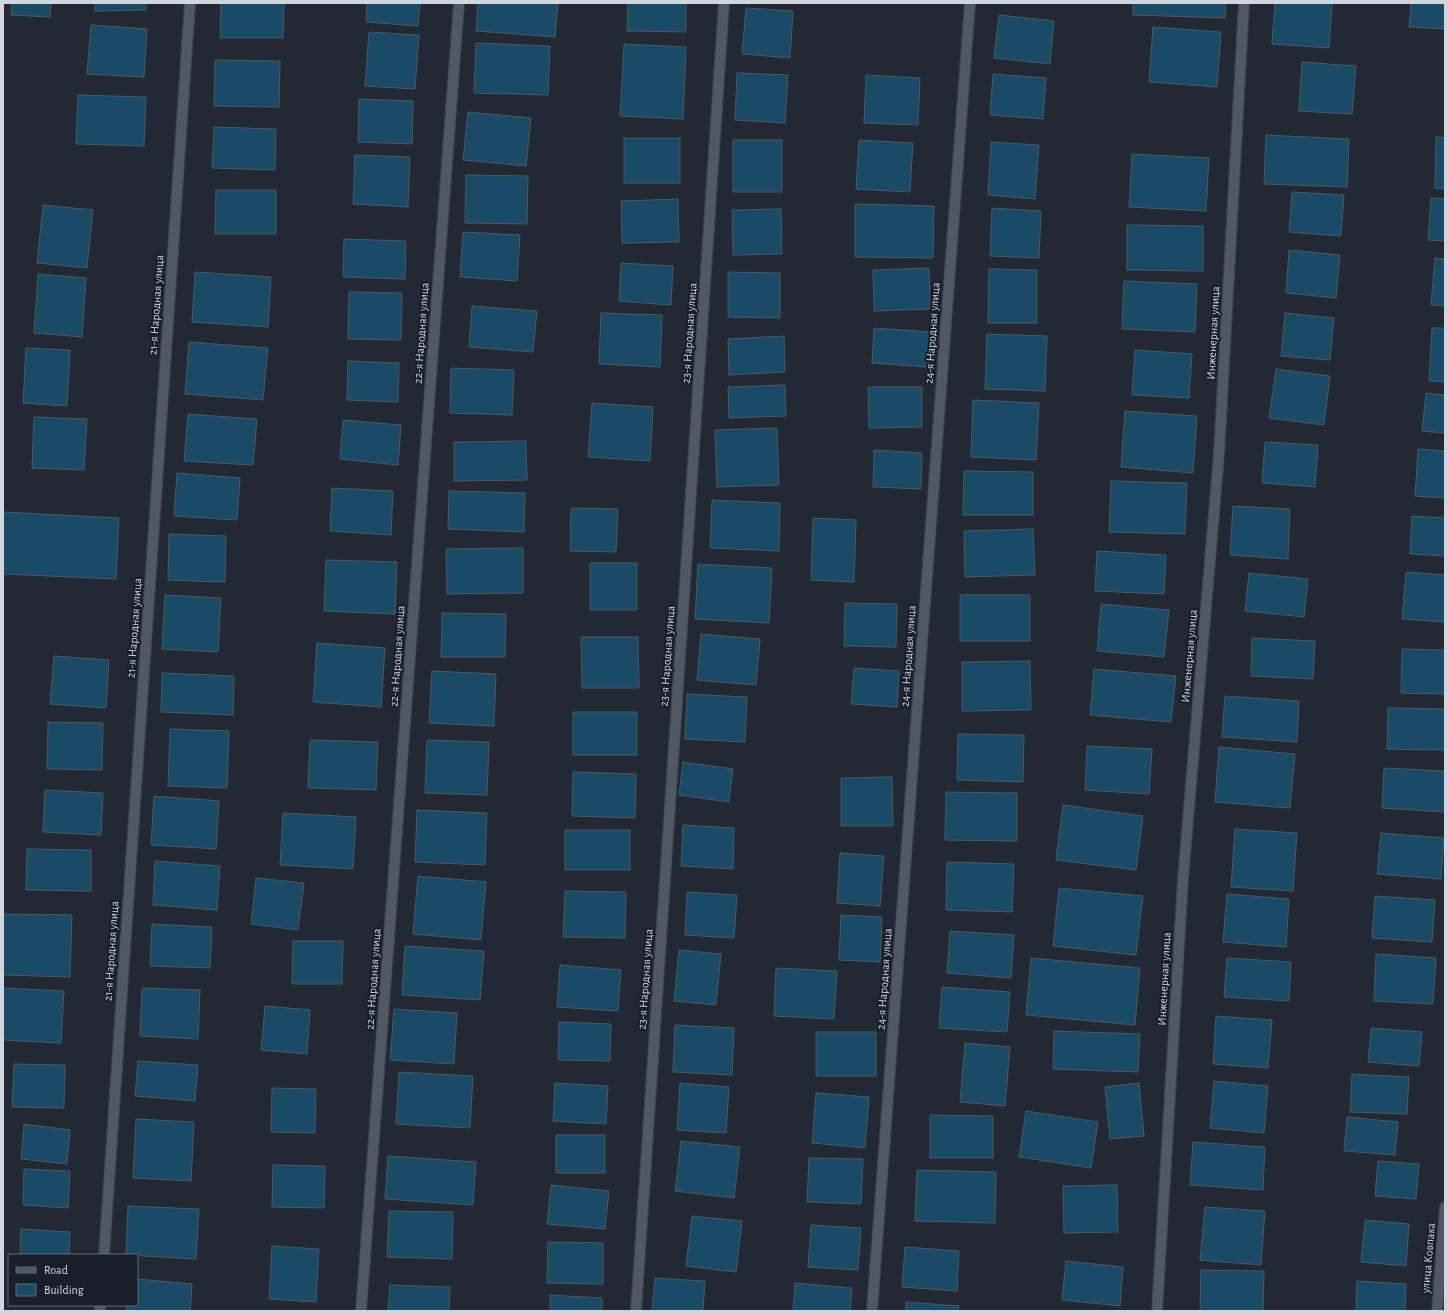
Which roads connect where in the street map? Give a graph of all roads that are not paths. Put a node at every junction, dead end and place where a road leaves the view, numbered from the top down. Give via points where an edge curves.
1 (190, 3) edge
2 (459, 3) edge
3 (724, 3) edge
4 (970, 3) edge
5 (1244, 3) edge
6 (1445, 1207) edge
7 (104, 1254) edge
8 (361, 1311) edge
9 (636, 1311) edge
10 (872, 1311) edge
11 (1157, 1311) edge
12 (1436, 1311) edge

1 - 7 street, 21-я Народная улица
2 - 8 street, 22-я Народная улица
3 - 9 street, 23-я Народная улица
4 - 10 street, 24-я Народная улица
5 - 11 street, Инженерная улица via 1220,454 1183,879
6 - 12 street, улица Ковпака

